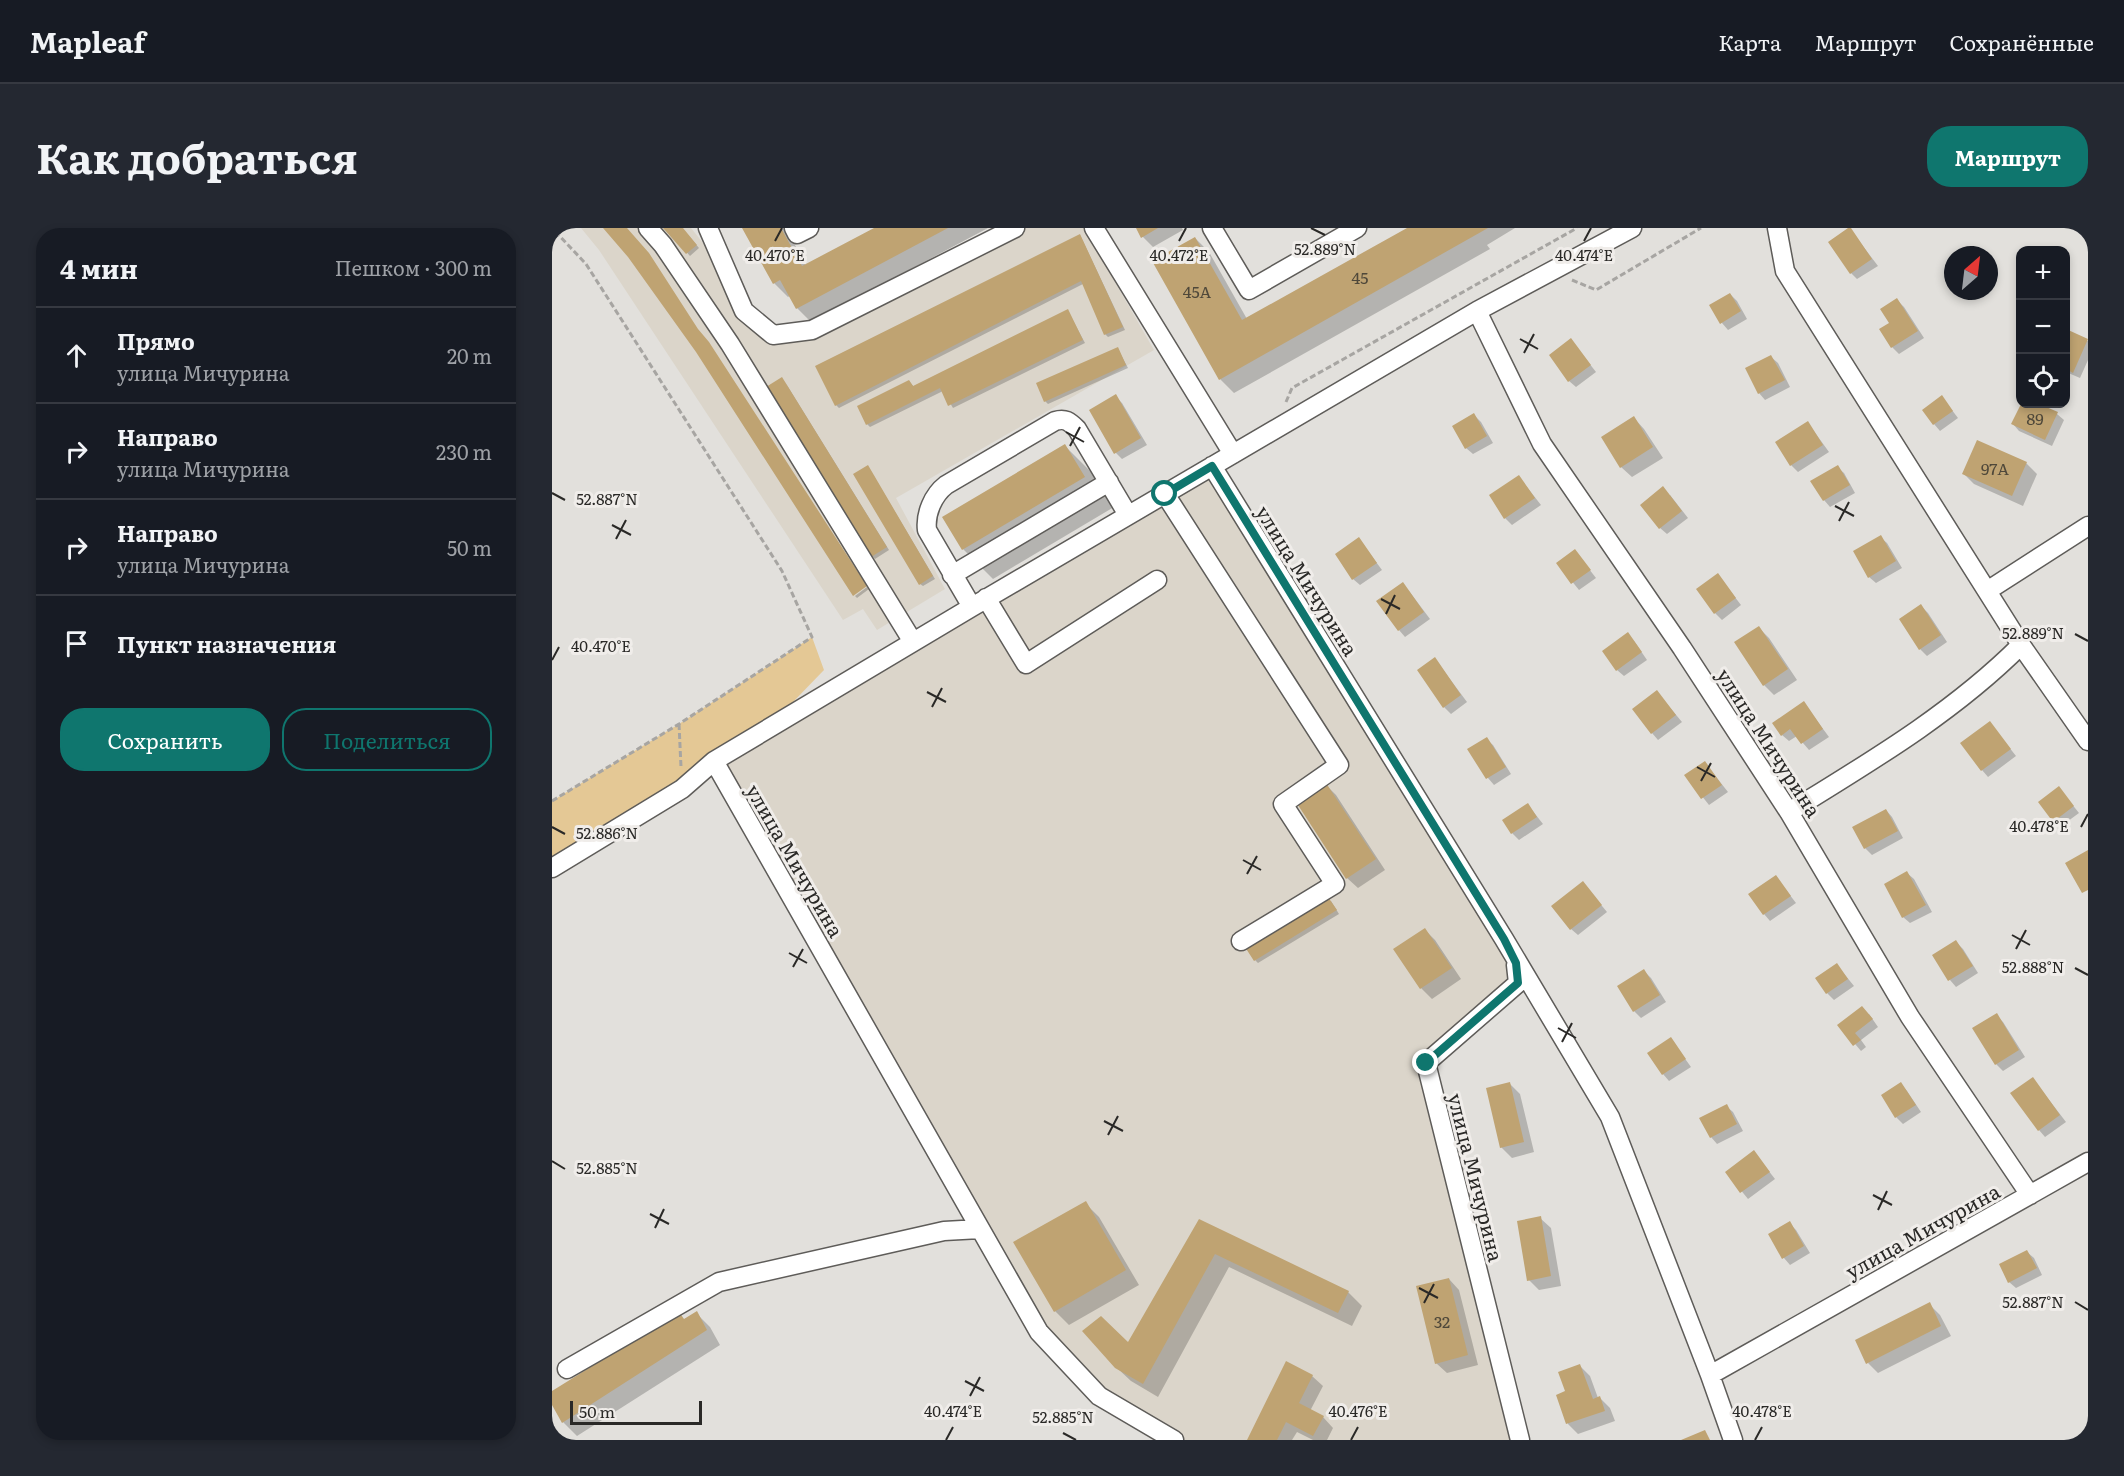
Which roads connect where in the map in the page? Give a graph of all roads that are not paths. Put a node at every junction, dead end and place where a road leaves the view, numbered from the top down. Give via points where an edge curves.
1 (648, 228) edge
2 (708, 228) edge
3 (794, 228) edge
4 (809, 228) edge
5 (1015, 228) edge
6 (1094, 228) edge
7 (1212, 228) edge
8 (1357, 228) edge
9 (1632, 228) edge
10 (1777, 228) edge
11 (1477, 311) junction
12 (1233, 454) junction
13 (1212, 466) junction
14 (1109, 482) junction
15 (1165, 494) junction
16 (1128, 515) junction
17 (2088, 526) edge
18 (952, 575) junction
19 (1157, 580) dead end
20 (1987, 591) junction
21 (979, 603) junction
22 (913, 642) junction
23 (2021, 645) junction
24 (2088, 741) edge
25 (714, 761) junction
26 (1789, 812) junction
27 (552, 868) edge
28 (1241, 941) dead end
29 (1516, 963) junction
30 (2088, 1162) edge
31 (2030, 1195) junction
32 (980, 1229) junction
33 (567, 1369) dead end
34 (1710, 1375) junction
35 (1174, 1440) edge
36 (1520, 1440) edge
37 (1733, 1440) edge

1 - 22 street via 730,344
2 - 5 street via 744,311 772,335 812,330
3 - 4 street via 797,234
6 - 12 street
7 - 8 street via 1250,290
9 - 11 street
10 - 20 street via 1785,271
11 - 12 street
11 - 26 street, улица Мичурина via 1542,444
12 - 13 street
13 - 15 street
13 - 29 street, улица Мичурина
14 - 16 street
14 - 18 street
14 - 18 street via 1077,429 1063,419 985,462 940,490 928,517 927,530
15 - 16 street
15 - 28 street via 1338,765 1283,804 1335,884
16 - 21 street
17 - 20 street
18 - 21 street
19 - 21 street via 1026,664
20 - 23 street
21 - 22 street
22 - 25 street
23 - 24 street
23 - 26 street via 1996,670 1911,736
25 - 27 street via 682,789
25 - 32 street, улица Мичурина
26 - 31 street, улица Мичурина via 1910,1017
29 - 34 street, улица Мичурина via 1610,1117
29 - 36 street, улица Мичурина via 1518,983 1426,1063
30 - 31 street, улица Мичурина
31 - 34 street, улица Мичурина
32 - 33 street via 944,1231 719,1282
32 - 35 street, улица Мичурина via 1039,1332 1099,1396
34 - 37 street, улица Мичурина

